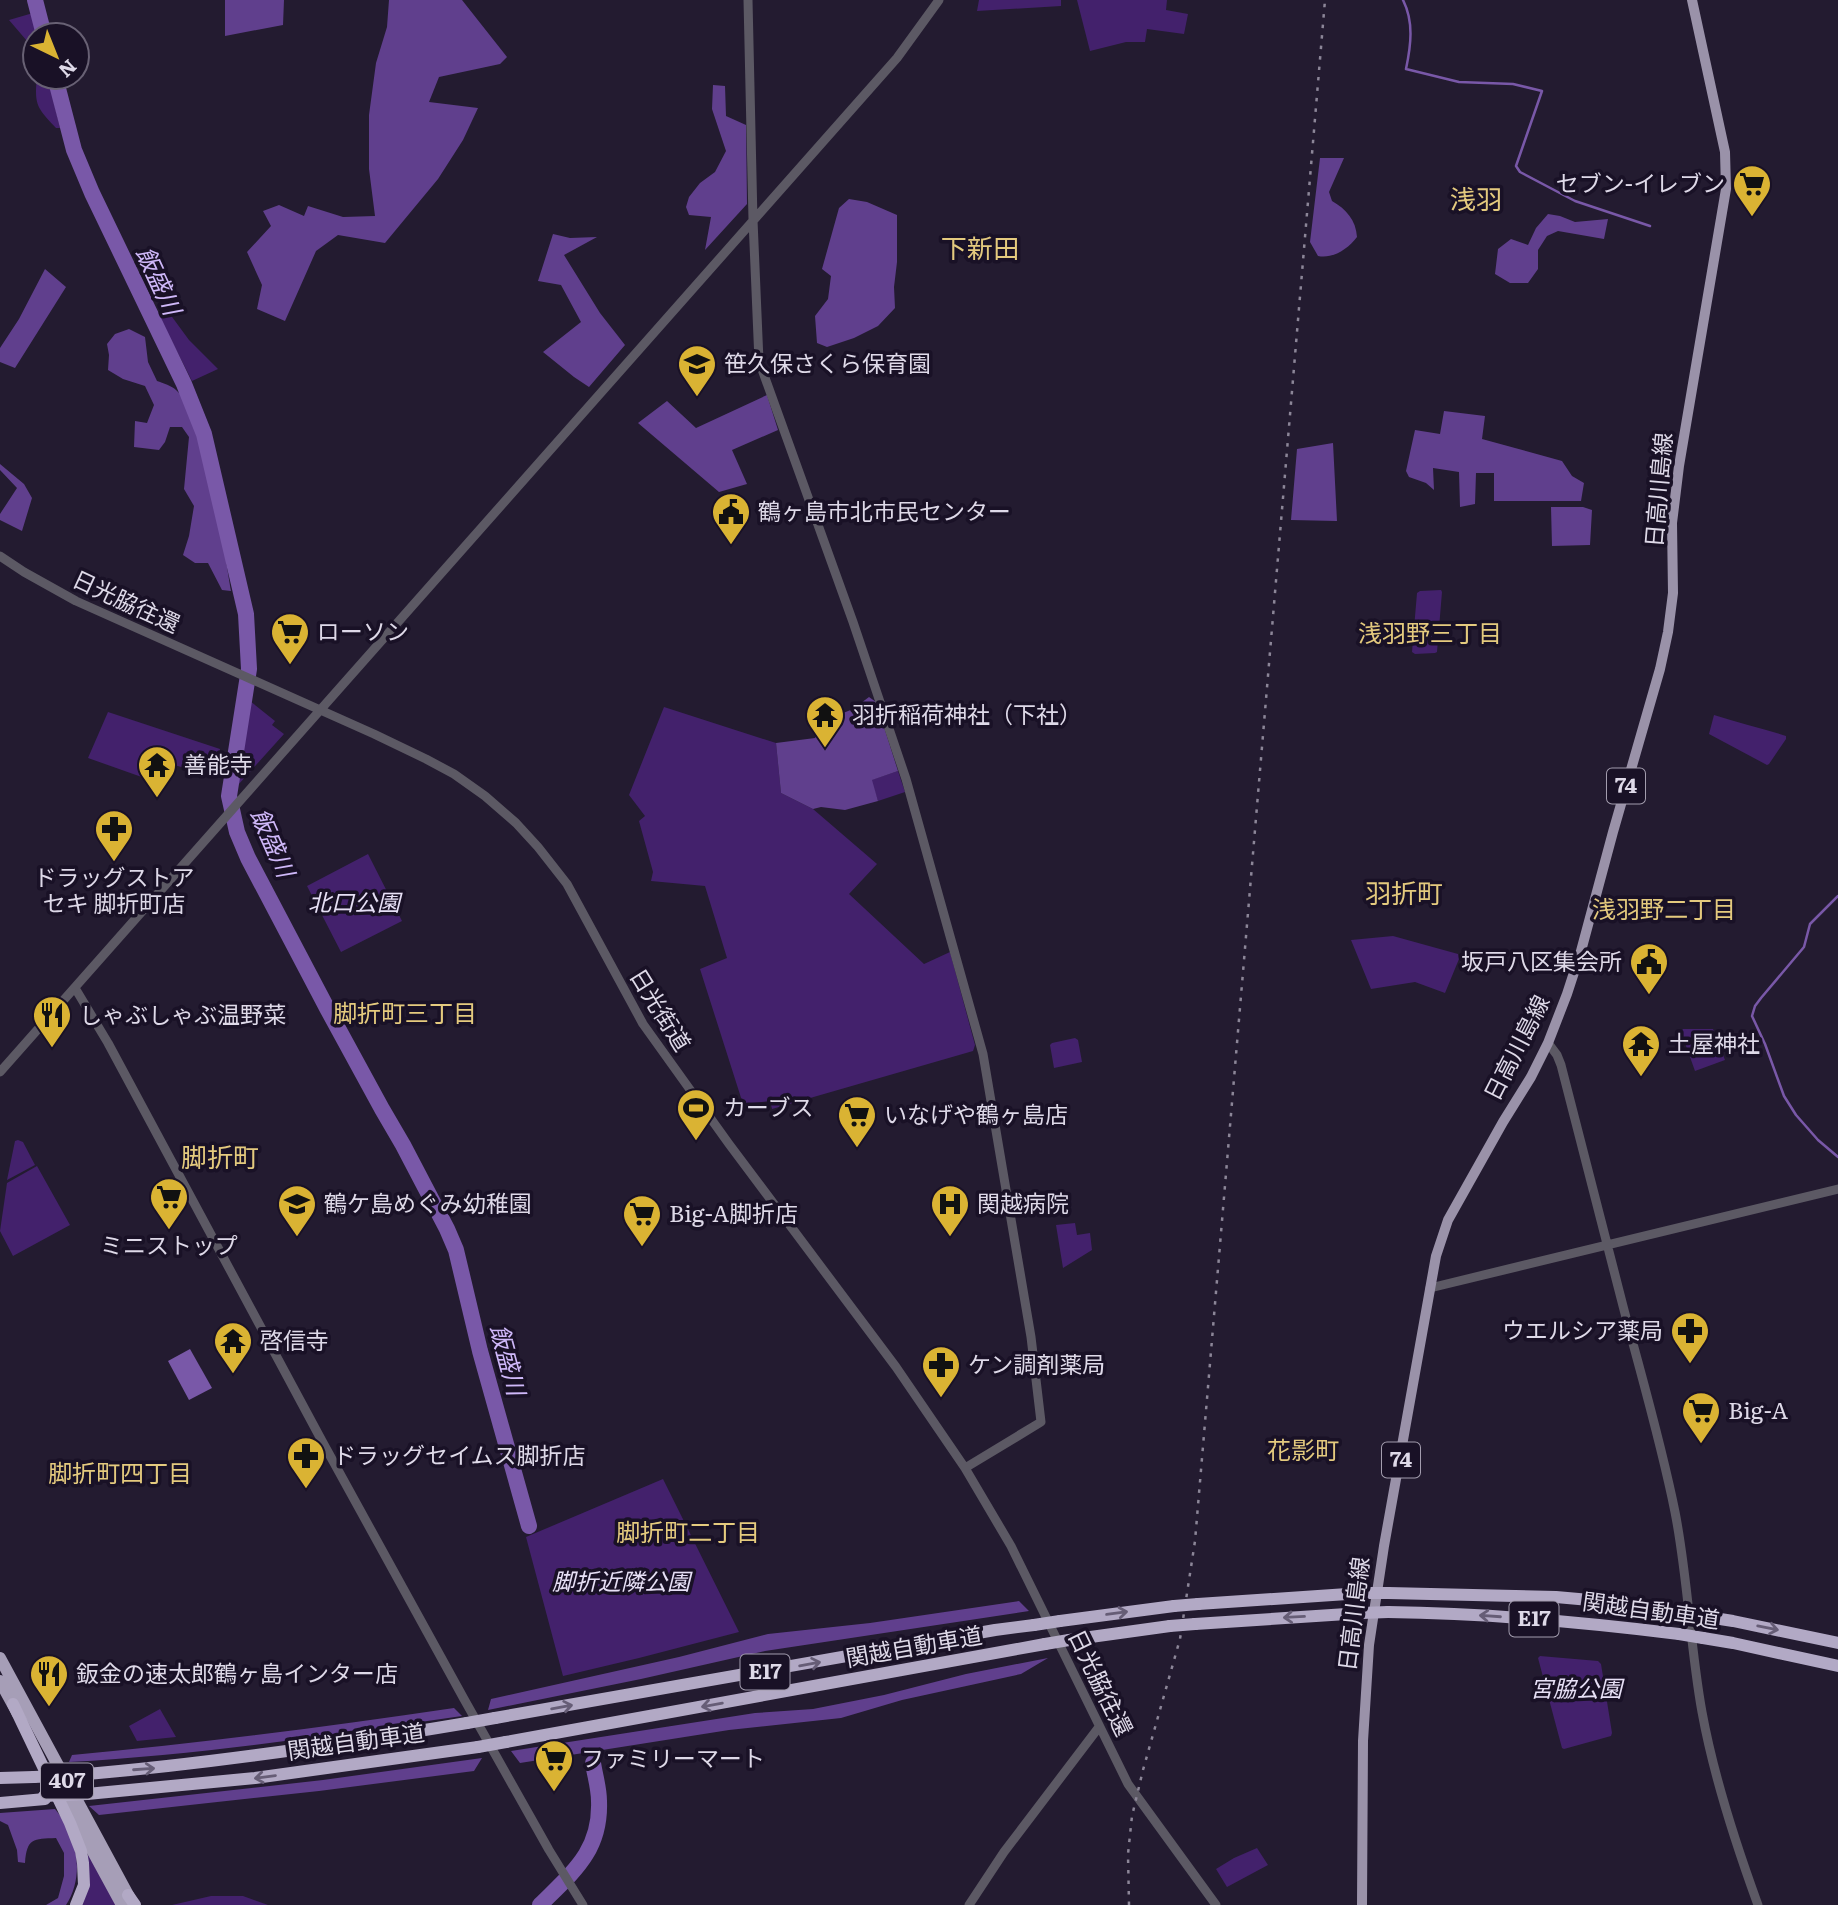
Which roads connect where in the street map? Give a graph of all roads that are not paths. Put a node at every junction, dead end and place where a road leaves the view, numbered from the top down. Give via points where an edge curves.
1 (748, 0) edge
2 (939, 0) edge
3 (1692, 0) edge
4 (753, 220) junction
5 (0, 556) edge
6 (240, 675) joint
7 (321, 710) junction
8 (75, 988) junction
9 (1548, 1043) junction
10 (0, 1072) edge
11 (1838, 1189) edge
12 (1608, 1245) junction
13 (1430, 1288) junction
14 (965, 1468) junction
15 (1838, 1643) edge
16 (0, 1658) edge
17 (1838, 1666) edge
18 (0, 1681) edge
19 (13, 1704) junction
20 (1099, 1727) junction
21 (0, 1778) edge
22 (0, 1797) edge
23 (45, 1798) junction
24 (0, 1803) edge
25 (130, 1902) edge
26 (76, 1905) edge
27 (583, 1905) edge
28 (969, 1905) edge
29 (1216, 1905) edge
30 (1362, 1905) edge
31 (1758, 1905) edge

1 - 4 street
2 - 4 street via 897,58
3 - 9 main road, 日高川島線 / 74 via 1725,152 1726,189 1679,466 1672,523 1670,623 1581,951
4 - 7 street
4 - 14 street via 760,361 910,789 979,1041 995,1120 1041,1422
5 - 6 street, 日光脇往還 via 76,601
6 - 7 street, 日光街道
7 - 8 street
7 - 14 street, 日光街道 via 454,774 516,823 552,863 643,1024
8 - 10 street
8 - 27 street via 464,1699
9 - 12 street via 1561,1065
9 - 13 main road, 日高川島線 / 74 via 1448,1220
11 - 12 street
12 - 13 street
12 - 31 street via 1675,1514 1714,1769
13 - 30 main road, 日高川島線 / 74 via 1370,1645 1363,1741
14 - 20 street, 日光脇往還 via 1017,1558
21 -> 15 highway, 関越自動車道 / E17, bridge via 165,1768 268,1754 1034,1625 1174,1606 1330,1594 1601,1601
16 - 25 highway, 407
17 -> 23 highway, 関越自動車道 / E17, bridge via 1703,1638 1572,1621 1388,1612 1195,1624 1045,1644 506,1742 255,1778
18 - 19 highway, 407
19 - 25 highway, 407
19 - 26 highway via 81,1851 84,1885
20 - 28 street
20 - 29 street, 日光脇往還 via 1128,1784
22 - 23 highway, 関越自動車道 / E17
23 - 24 highway

